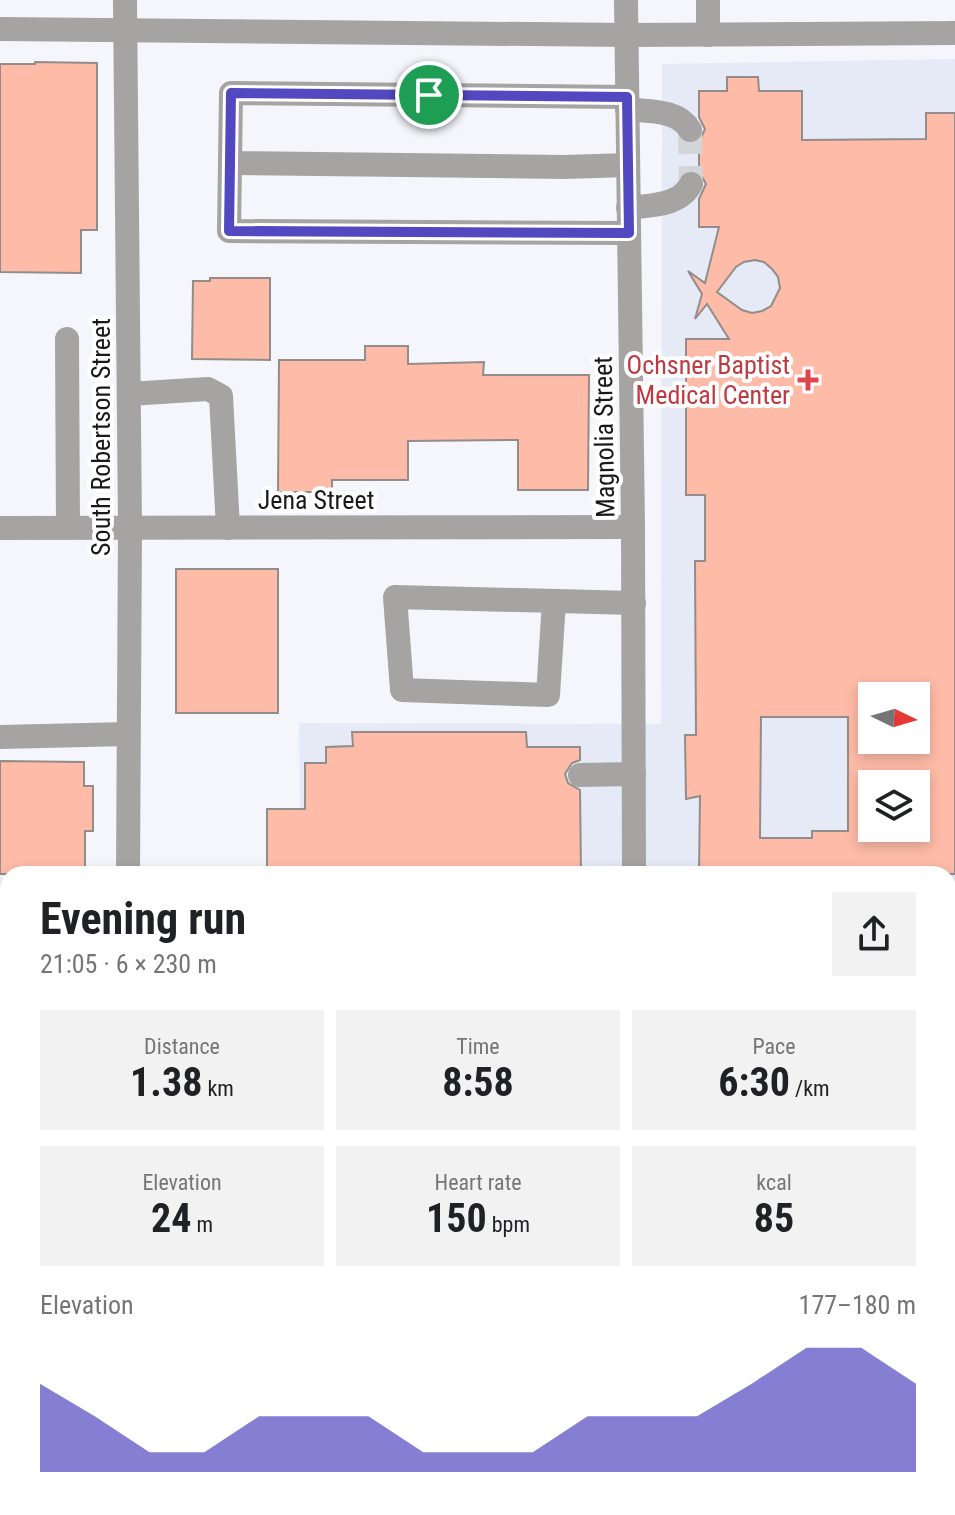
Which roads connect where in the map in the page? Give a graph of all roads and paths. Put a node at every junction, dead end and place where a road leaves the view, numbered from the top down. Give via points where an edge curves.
1 (125, 0) edge
2 (626, 0) edge
3 (708, 0) edge
4 (0, 29) edge
5 (125, 30) junction
6 (955, 33) edge
7 (627, 35) junction
8 (708, 35) junction
9 (627, 103) junction
10 (690, 130) dead end
11 (230, 163) junction
12 (628, 165) junction
13 (691, 184) dead end
14 (628, 208) junction
15 (629, 233) junction
16 (67, 339) dead end
17 (129, 394) junction
18 (633, 527) junction
19 (0, 528) edge
20 (68, 528) junction
21 (130, 528) junction
22 (228, 528) junction
23 (554, 601) junction
24 (634, 603) junction
25 (128, 734) junction
26 (0, 737) edge
27 (634, 774) junction
28 (580, 775) dead end
29 (128, 866) edge
30 (634, 866) edge

1 - 5 street, South Robertson Street
2 - 7 street, Magnolia Street
3 - 8 street
4 - 5 street
5 - 7 street
5 - 17 street, South Robertson Street
6 - 8 street
7 - 8 street
7 - 9 street, Magnolia Street
9 - 10 street via 675,115
9 - 11 street via 231,93
9 - 12 street, Magnolia Street
11 - 12 street
11 - 15 street via 229,231
12 - 14 street, Magnolia Street
13 - 14 street via 675,201
14 - 15 street, Magnolia Street
15 - 18 street, Magnolia Street
16 - 20 street
17 - 21 street, South Robertson Street
17 - 22 street via 208,389 221,396
18 - 22 street, Jena Street
18 - 24 street, Magnolia Street
19 - 20 street, Jena Street
20 - 21 street, Jena Street
21 - 22 street, Jena Street
21 - 25 street, South Robertson Street
23 - 23 street via 395,597 402,690 548,695
23 - 24 street
24 - 27 street, Magnolia Street
25 - 26 street
25 - 29 street, South Robertson Street
27 - 28 street
27 - 30 street, Magnolia Street

